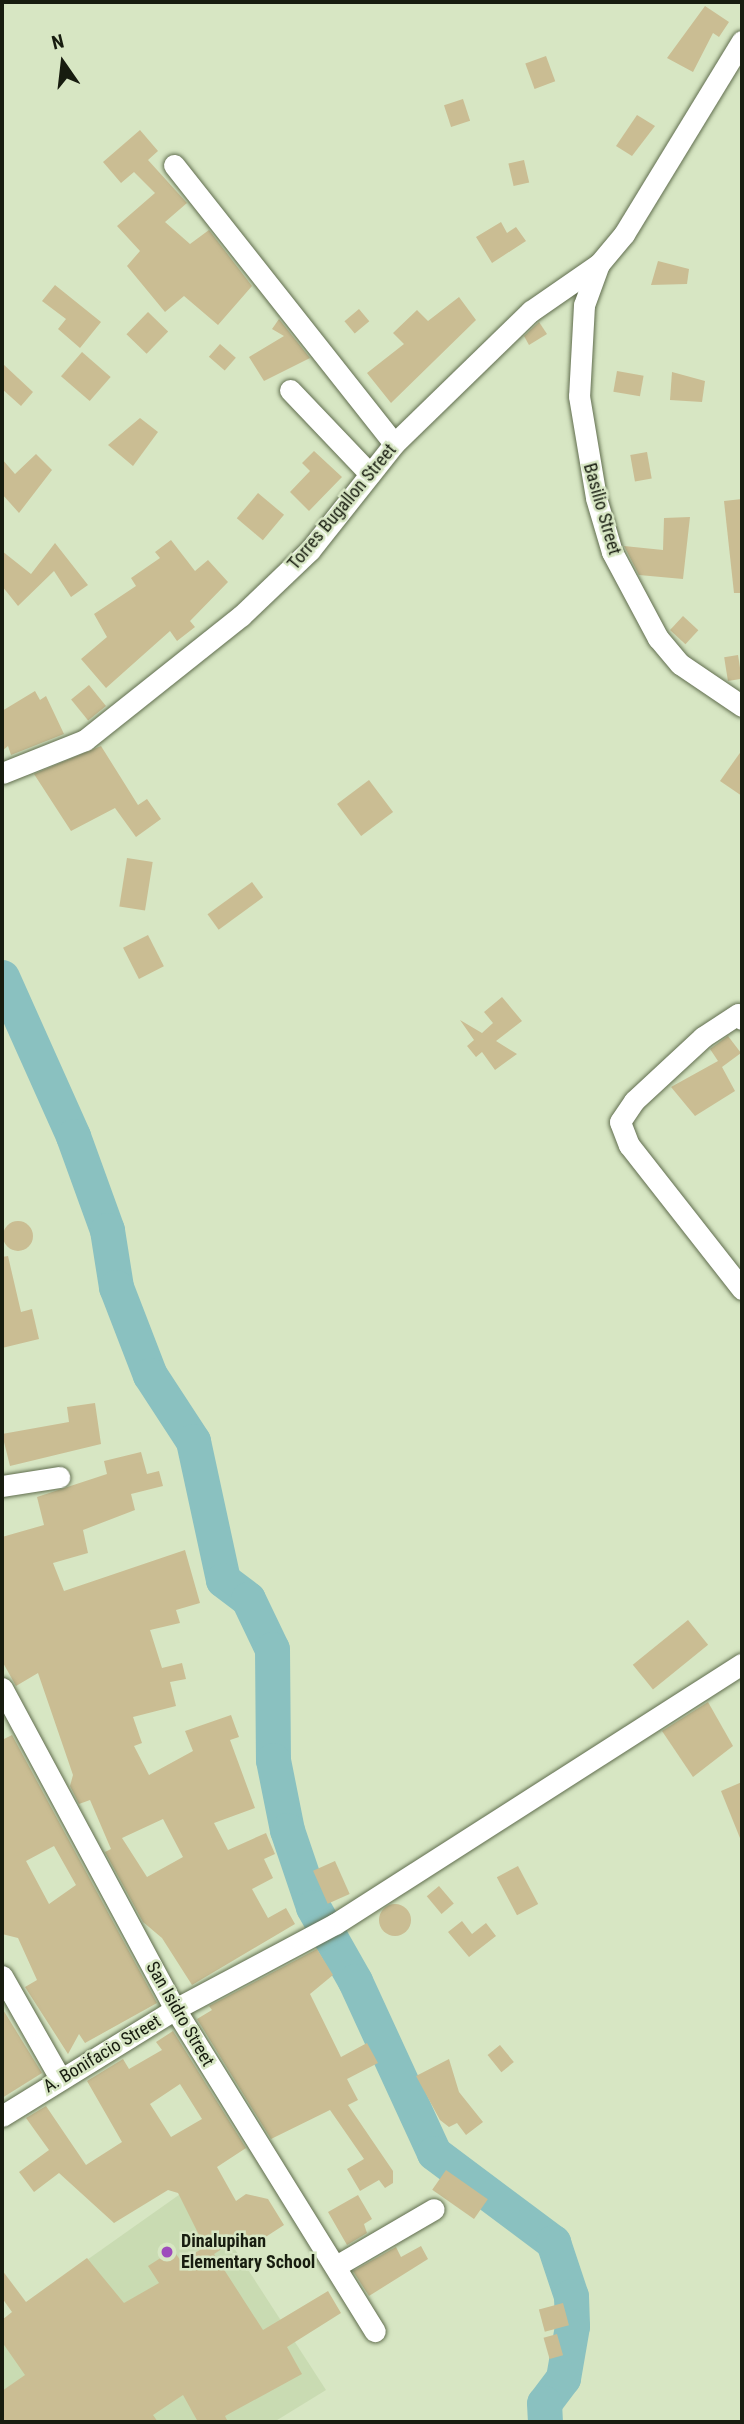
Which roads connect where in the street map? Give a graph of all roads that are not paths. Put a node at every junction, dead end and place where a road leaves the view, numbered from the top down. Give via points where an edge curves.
1 (742, 41) edge
2 (174, 165) dead end
3 (599, 264) junction
4 (290, 390) dead end
5 (394, 444) junction
6 (370, 474) junction
7 (742, 706) edge
8 (2, 774) edge
9 (741, 1015) edge
10 (742, 1289) edge
11 (59, 1477) dead end
12 (2, 1486) edge
13 (742, 1664) edge
14 (2, 1688) edge
15 (2, 1976) edge
16 (175, 2009) junction
17 (60, 2078) junction
18 (2, 2116) edge
19 (434, 2209) dead end
20 (336, 2266) junction
21 (375, 2330) dead end

1 - 3 street via 650,197
2 - 5 street
3 - 5 street, Torres Bugallon Street via 531,311
3 - 7 street, Basilio Street via 584,305 579,396 612,552 658,638 680,664
4 - 6 street
5 - 6 street, Torres Bugallon Street
6 - 8 street, Torres Bugallon Street via 310,550 241,616 85,740
9 - 10 street via 634,1101 620,1122 629,1145
11 - 12 street
13 - 16 street, A. Bonifacio Street via 335,1924
14 - 16 street, San Isidro Street
15 - 17 street
16 - 17 street, A. Bonifacio Street
16 - 20 street, San Isidro Street
17 - 18 street, A. Bonifacio Street
19 - 20 street
20 - 21 street, San Isidro Street

